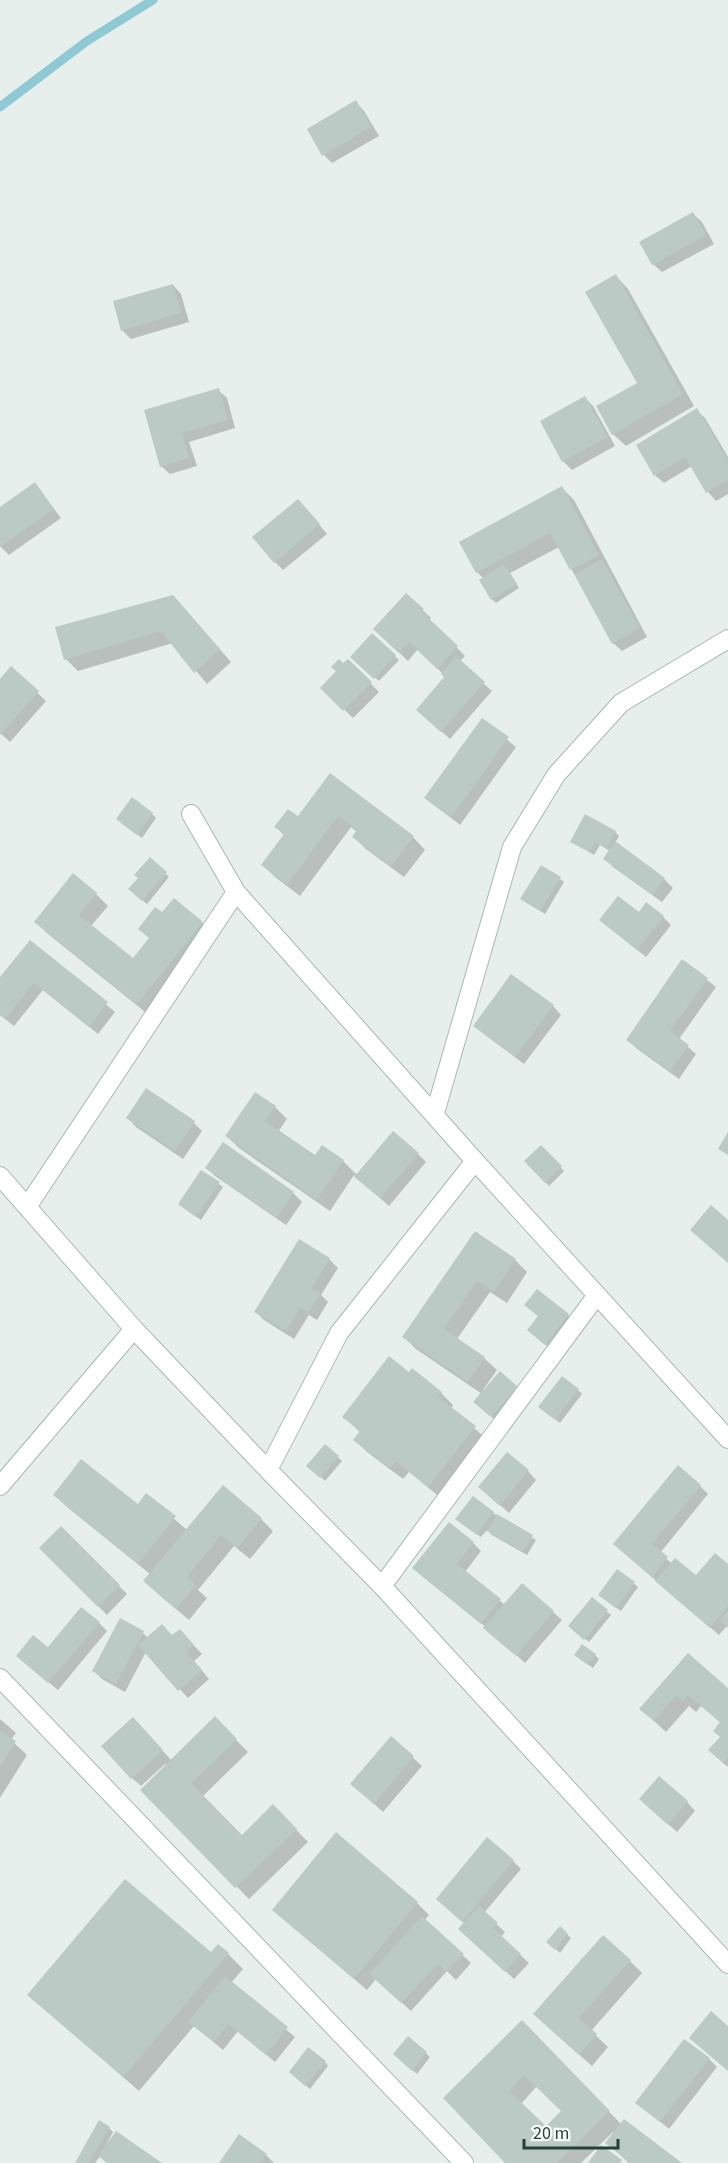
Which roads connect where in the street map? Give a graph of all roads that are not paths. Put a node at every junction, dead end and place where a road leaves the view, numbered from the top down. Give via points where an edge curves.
1 (728, 639) edge
2 (191, 814) dead end
3 (236, 892) junction
4 (435, 1113) junction
5 (475, 1161) junction
6 (0, 1176) edge
7 (27, 1207) junction
8 (597, 1296) junction
9 (134, 1329) junction
10 (728, 1439) edge
11 (268, 1470) junction
12 (0, 1486) edge
13 (382, 1586) junction
14 (0, 1678) edge
15 (728, 1964) edge
16 (464, 2163) edge

1 - 4 street via 621,703 556,775 512,847
2 - 3 street
3 - 4 street
3 - 7 street
4 - 5 street
5 - 8 street
5 - 11 street via 339,1333
6 - 7 street
7 - 9 street
8 - 10 street
8 - 13 street
9 - 11 street
9 - 12 street
11 - 13 street
13 - 15 street
14 - 16 street

